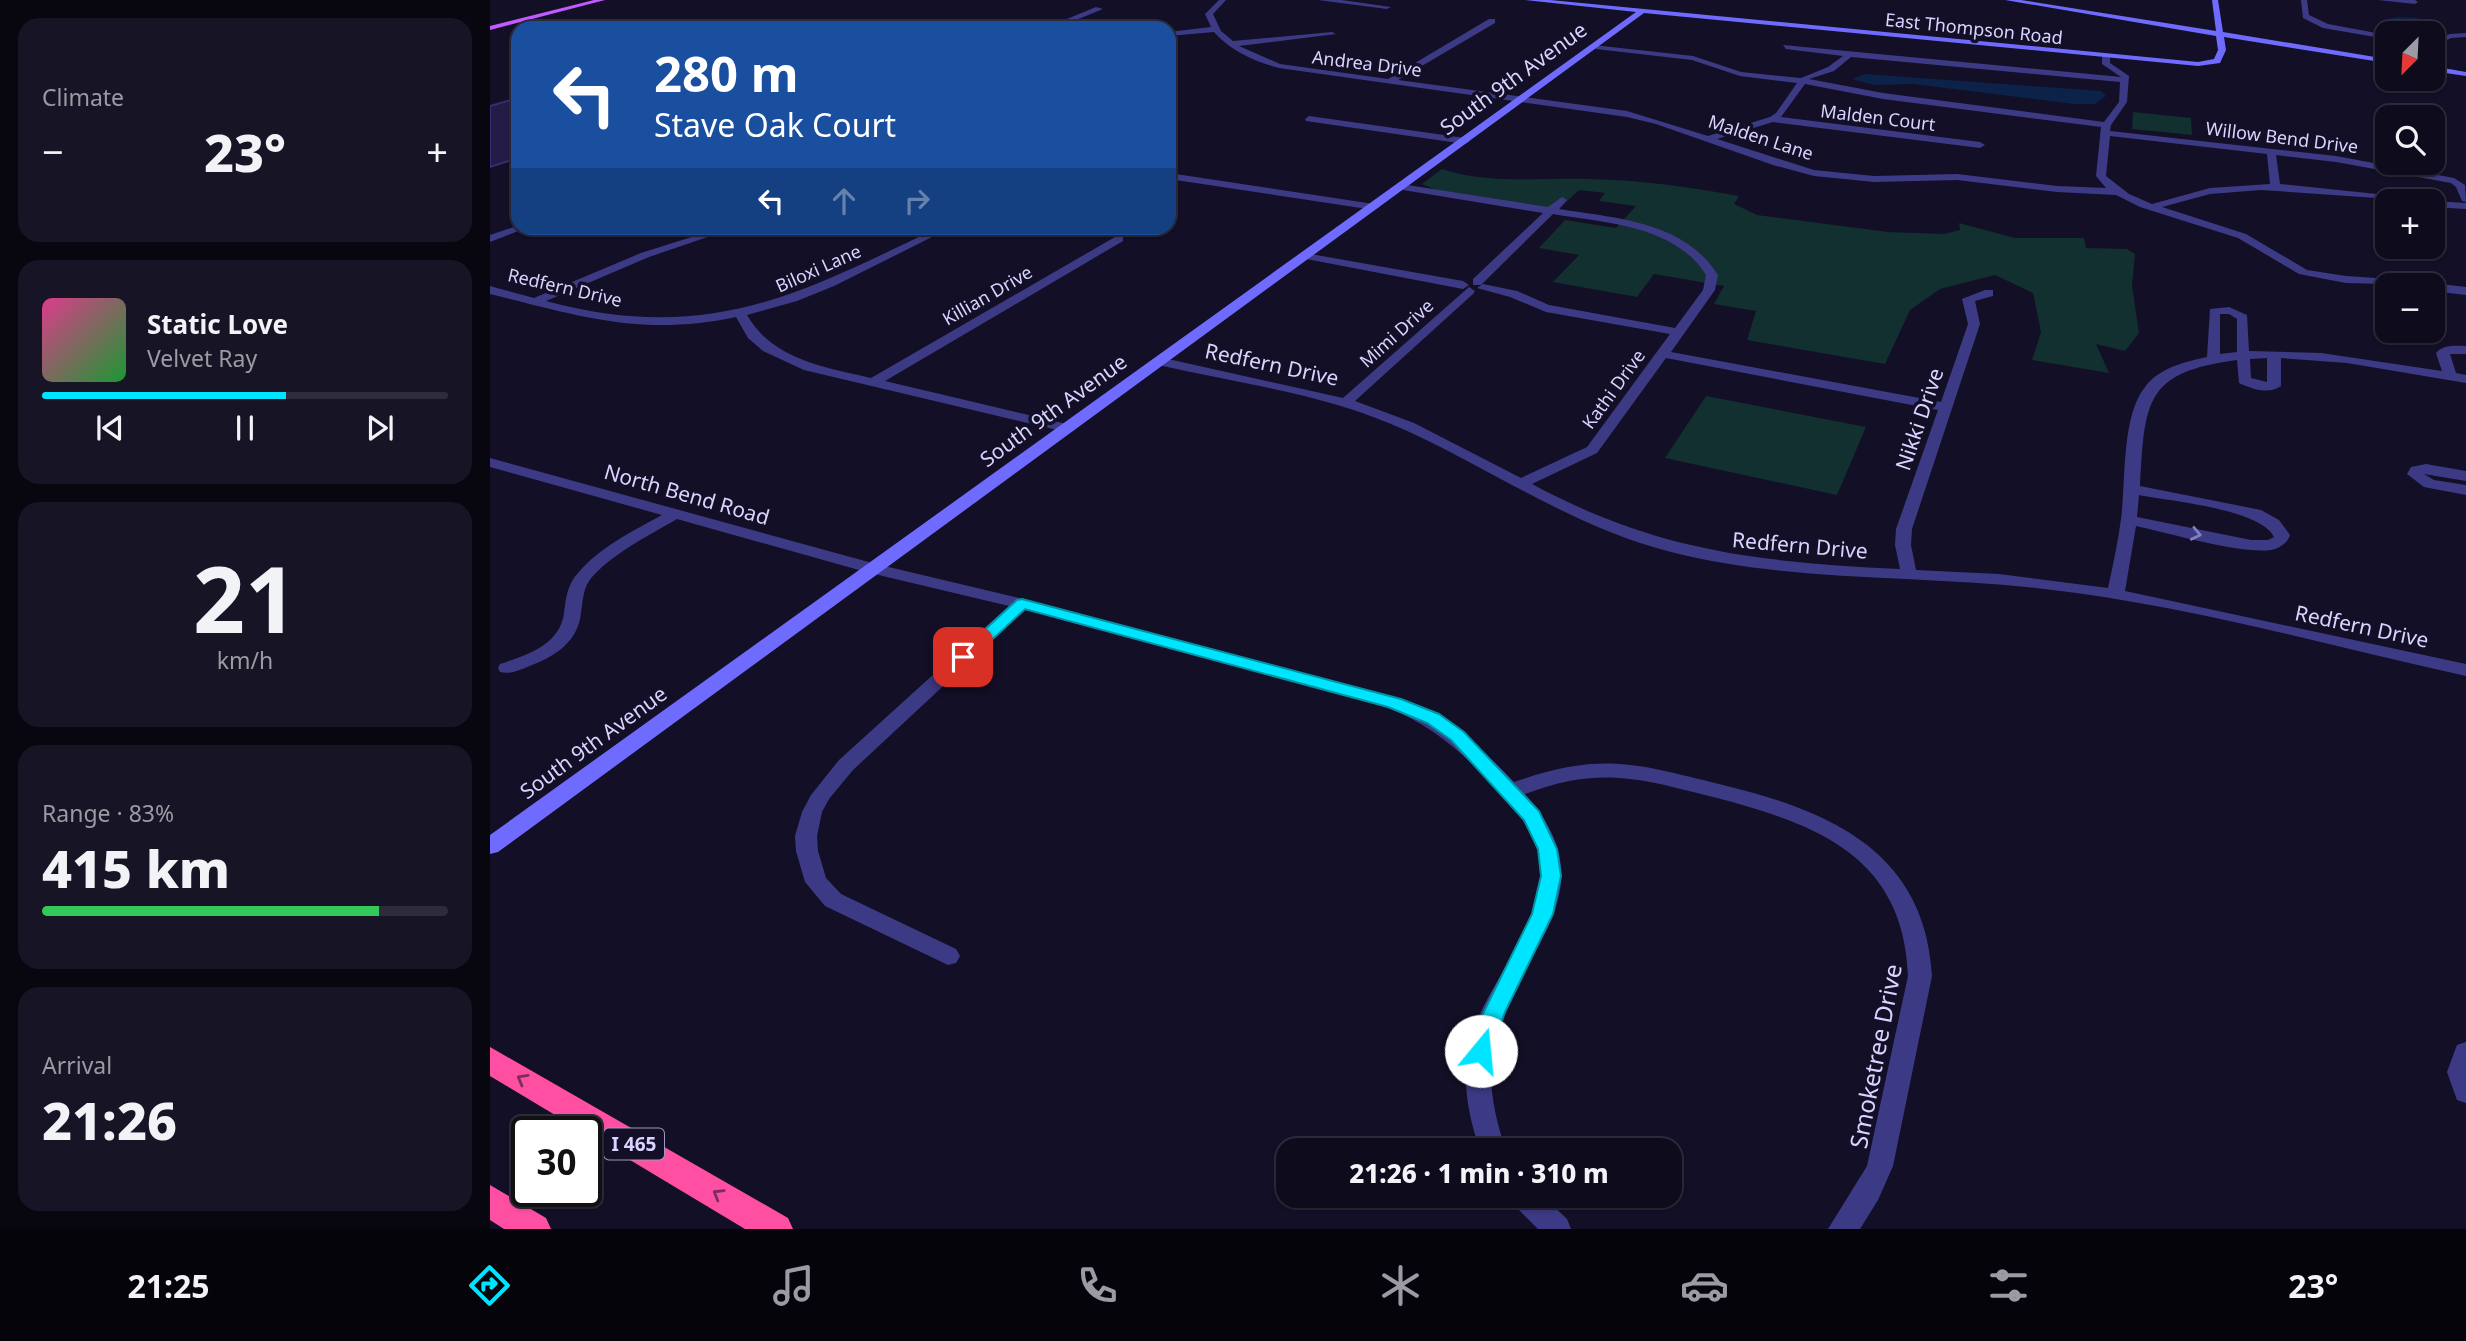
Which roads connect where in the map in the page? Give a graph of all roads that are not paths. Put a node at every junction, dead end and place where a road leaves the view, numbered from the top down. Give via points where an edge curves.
1 (584, 0) edge
2 (602, 0) edge
3 (1026, 0) edge
4 (1040, 0) edge
5 (1223, 0) edge
6 (1321, 0) edge
7 (1528, 0) edge
8 (2008, 0) edge
9 (2215, 0) edge
10 (2304, 0) edge
11 (2381, 0) edge
12 (2415, 2) dead end
13 (1387, 7) dead end
14 (1099, 9) dead end
15 (1643, 12) junction
16 (511, 21) edge
17 (512, 21) edge
18 (1067, 21) edge
19 (1492, 21) dead end
20 (490, 26) edge
21 (1218, 29) junction
22 (1176, 33) edge
23 (1332, 34) dead end
24 (2221, 34) junction
25 (2375, 35) edge
26 (2466, 35) edge
27 (2445, 38) edge
28 (1231, 44) junction
29 (1596, 47) junction
30 (1786, 47) dead end
31 (1849, 55) junction
32 (2106, 56) junction
33 (2375, 59) edge
34 (2445, 70) edge
35 (2466, 74) edge
36 (2125, 80) junction
37 (1802, 81) junction
38 (1388, 82) junction
39 (1523, 99) junction
40 (1309, 119) dead end
41 (1773, 119) junction
42 (2105, 129) junction
43 (1707, 139) junction
44 (1465, 141) junction
45 (1980, 145) dead end
46 (2271, 151) junction
47 (1176, 177) edge
48 (1401, 187) junction
49 (2276, 188) junction
50 (2118, 192) junction
51 (2375, 197) edge
52 (2466, 199) edge
53 (1562, 200) dead end
54 (2445, 205) edge
55 (2466, 206) edge
56 (1374, 207) junction
57 (2153, 207) junction
58 (1552, 211) junction
59 (511, 232) edge
60 (707, 235) edge
61 (930, 235) edge
62 (490, 239) edge
63 (1119, 239) dead end
64 (1305, 256) junction
65 (2375, 281) edge
66 (1473, 286) junction
67 (2445, 289) edge
68 (490, 290) edge
69 (2466, 291) edge
70 (1989, 293) dead end
71 (536, 301) junction
72 (740, 314) junction
73 (1678, 332) junction
74 (2466, 350) edge
75 (1663, 354) junction
76 (2274, 354) junction
77 (2243, 355) junction
78 (2213, 359) junction
79 (1159, 361) junction
80 (2450, 376) junction
81 (2466, 379) edge
82 (873, 382) junction
83 (1346, 402) junction
84 (1946, 407) junction
85 (1066, 428) junction
86 (490, 462) edge
87 (2466, 476) edge
88 (1518, 485) junction
89 (2132, 489) junction
90 (2466, 490) edge
91 (676, 513) junction
92 (2129, 520) junction
93 (872, 568) junction
94 (1909, 574) junction
95 (2116, 593) junction
96 (1022, 604) junction
97 (507, 668) dead end
98 (2466, 670) edge
99 (1511, 791) junction
100 (490, 846) edge
101 (948, 956) dead end
102 (2466, 1053) edge
103 (490, 1060) edge
104 (2466, 1091) edge
105 (1489, 1138) edge
106 (490, 1201) edge
107 (1536, 1208) edge
108 (534, 1229) edge
109 (776, 1229) edge
110 (1557, 1229) edge
111 (1842, 1229) edge

1 - 20 main road
2 - 17 main road
3 - 4 street
5 - 21 street via 1209,14
6 - 13 street
7 - 15 street, East Thompson Road
8 - 24 street
9 - 24 street
10 - 25 street via 2306,16 2316,23
11 - 12 street
14 - 18 street
15 - 29 street, South 9th Avenue
15 - 32 street, East Thompson Road
16 - 20 main road
19 - 38 street
21 - 22 street
21 - 28 street, Andrea Drive
23 - 28 street
24 - 32 street, East Thompson Road via 2219,59 2208,64
24 - 33 street
26 - 27 street
28 - 38 street, Andrea Drive via 1273,65
29 - 37 street, Willow Bend Drive via 1693,58 1743,74
29 - 39 street, South 9th Avenue
30 - 31 street
31 - 36 street
31 - 37 street via 1831,69
32 - 36 street via 2106,64
34 - 35 street
36 - 42 street via 2123,102
37 - 41 street
37 - 42 street, Willow Bend Drive
38 - 39 street, Andrea Drive
39 - 43 street, Malden Lane via 1639,116
39 - 44 street, South 9th Avenue
40 - 44 street
41 - 43 street
41 - 45 street, Malden Court
42 - 46 street, Willow Bend Drive
42 - 50 street via 2100,174
43 - 50 street, Malden Lane via 1776,163 1841,176 1957,177 2057,190
44 - 48 street, South 9th Avenue
46 - 49 street
46 - 52 street, Willow Bend Drive via 2454,181
47 - 56 street
48 - 56 street, South 9th Avenue
48 - 58 street
49 - 51 street
49 - 57 street via 2213,191
50 - 57 street
53 - 58 street, Mimi Drive
54 - 55 street
56 - 64 street, South 9th Avenue
57 - 65 street via 2240,235 2299,271
58 - 66 street, Mimi Drive
58 - 73 street, Kathi Drive via 1622,221 1658,232 1704,263 1712,285
59 - 62 street
60 - 71 street
61 - 72 street, Biloxi Lane via 810,293
63 - 82 street, Killian Drive
64 - 66 street, Mimi Drive
64 - 79 street, South 9th Avenue
66 - 73 street via 1537,306
66 - 83 street, Mimi Drive
67 - 69 street
68 - 71 street, Redfern Drive
70 - 84 street, Nikki Drive via 1968,299 1974,324
71 - 72 street, Redfern Drive via 625,321 677,322
72 - 82 street via 752,335 783,356
73 - 75 street, Kathi Drive
74 - 80 street via 2443,353
75 - 84 street
75 - 88 street, Kathi Drive via 1592,450
76 - 77 street
76 - 77 street via 2275,385 2266,388 2244,380
76 - 80 street
77 - 78 street
77 - 78 street via 2242,316 2218,310 2214,313
78 - 89 street via 2178,370 2146,393
79 - 83 street, Redfern Drive
79 - 85 street, South 9th Avenue
80 - 81 street
82 - 85 street
83 - 88 street, Redfern Drive via 1406,424
84 - 94 street, Nikki Drive via 1903,534
85 - 93 street, South 9th Avenue
86 - 91 street, North Bend Road
87 - 90 street via 2426,469 2414,474 2429,484
88 - 94 street, Redfern Drive via 1608,528 1703,556 1797,569
89 - 92 street
92 -> 89 street via 2251,545 2271,545 2281,539 2273,523 2248,511
91 - 93 street, North Bend Road
91 - 97 street via 590,570 575,590 570,625 562,638 538,657
92 - 95 street
93 - 96 street, North Bend Road
93 - 100 street, South 9th Avenue
94 - 95 street, Redfern Drive
95 - 98 street, Redfern Drive
96 - 99 street, North Bend Road via 1418,712 1458,736
96 - 101 street via 846,765 821,795 806,836 816,881 833,900
99 - 105 street, North Bend Road via 1532,816 1548,849 1551,876 1543,914 1484,1034 1478,1068 1479,1105
99 - 111 street, Smoketree Drive via 1570,772 1601,769 1656,775 1815,821 1854,844 1886,873 1916,927 1920,976 1880,1166 1858,1210
102 - 104 street via 2459,1071
109 -> 103 highway, I 465
106 - 108 highway
107 - 110 street

